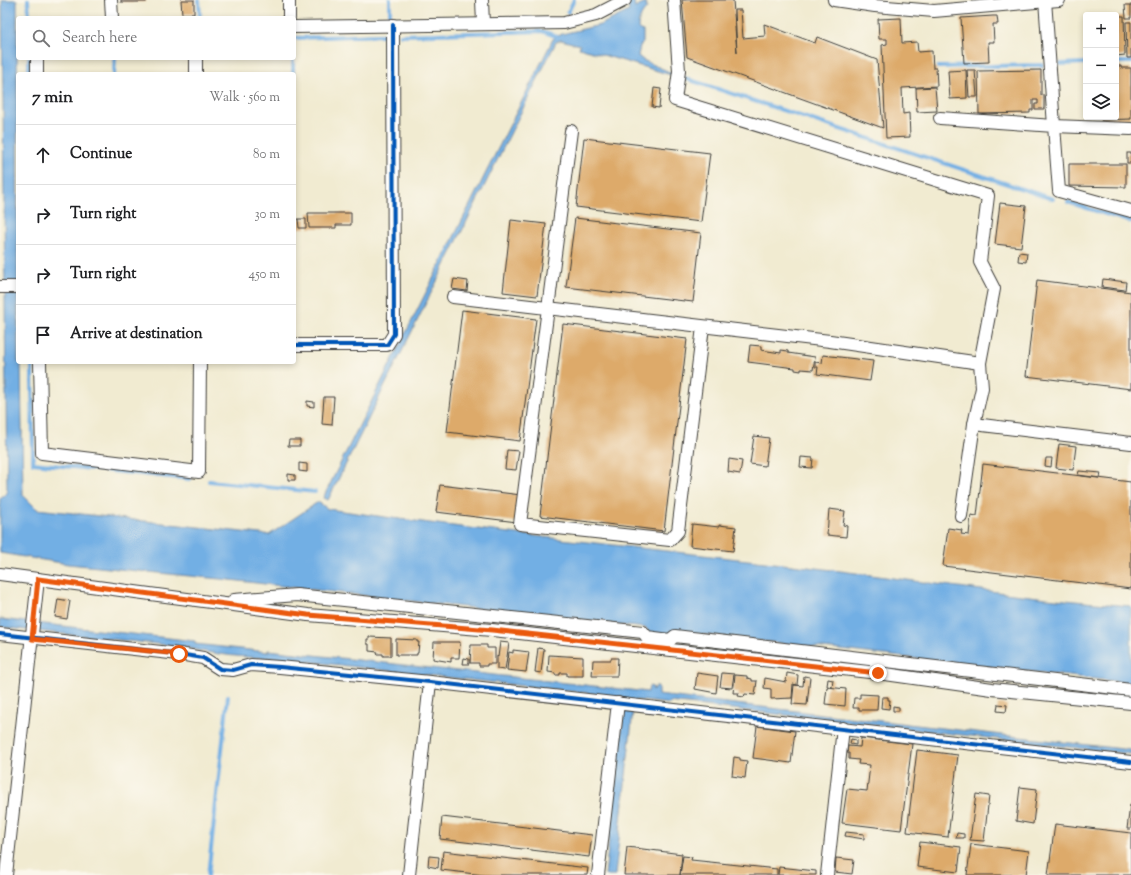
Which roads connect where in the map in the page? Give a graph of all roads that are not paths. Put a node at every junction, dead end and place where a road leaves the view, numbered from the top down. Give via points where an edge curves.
1 (111, 0) edge
2 (289, 0) edge
3 (482, 0) edge
4 (674, 0) edge
5 (834, 0) edge
6 (1059, 0) edge
7 (623, 1) edge
8 (1045, 1) edge
9 (112, 16) edge
10 (289, 16) edge
11 (483, 24) junction
12 (393, 25) junction
13 (296, 27) edge
14 (37, 60) edge
15 (196, 60) edge
16 (37, 72) edge
17 (196, 72) edge
18 (940, 118) dead end
19 (1054, 126) junction
20 (1131, 129) edge
21 (571, 131) dead end
22 (1131, 211) edge
23 (1, 287) edge
24 (16, 287) edge
25 (453, 297) dead end
26 (548, 308) junction
27 (703, 327) junction
28 (296, 345) edge
29 (980, 363) junction
30 (40, 364) edge
31 (200, 364) edge
32 (974, 424) junction
33 (1131, 443) edge
34 (961, 516) dead end
35 (0, 574) edge
36 (38, 579) junction
37 (209, 602) junction
38 (33, 631) junction
39 (0, 634) edge
40 (430, 682) junction
41 (1131, 690) edge
42 (618, 703) junction
43 (1131, 703) edge
44 (843, 728) junction
45 (1131, 762) edge
46 (6, 875) edge
47 (408, 875) edge
48 (598, 875) edge
49 (827, 875) edge

1 - 9 street
2 - 10 street
3 - 11 street
4 - 29 street via 679,71 675,100 988,196 980,262 994,289
5 - 8 street via 934,11
6 - 8 street
7 - 11 street via 596,15 564,23
8 - 19 street
11 - 12 street
12 - 13 street
12 - 28 street via 394,334 387,345
14 - 16 street
15 - 17 street
18 - 19 street
19 - 20 street
19 - 22 street via 1059,190
21 - 26 street
23 - 24 street
25 - 26 street
26 - 27 street
26 - 27 street via 520,524 670,540 678,531
27 - 29 street via 830,341
29 - 32 street via 982,388
30 - 31 street via 42,453 199,472
32 - 33 street
32 - 34 street
35 - 36 street
36 - 37 street
36 - 38 street
37 - 41 street via 296,595 643,632 647,637 670,640 676,636
37 - 43 street via 340,618 500,631
38 - 39 street
38 - 40 street via 203,658 220,669 233,670 251,665
38 - 46 street
40 - 42 street
40 - 47 street
42 - 44 street
42 - 48 street
44 - 45 street
44 - 49 street

